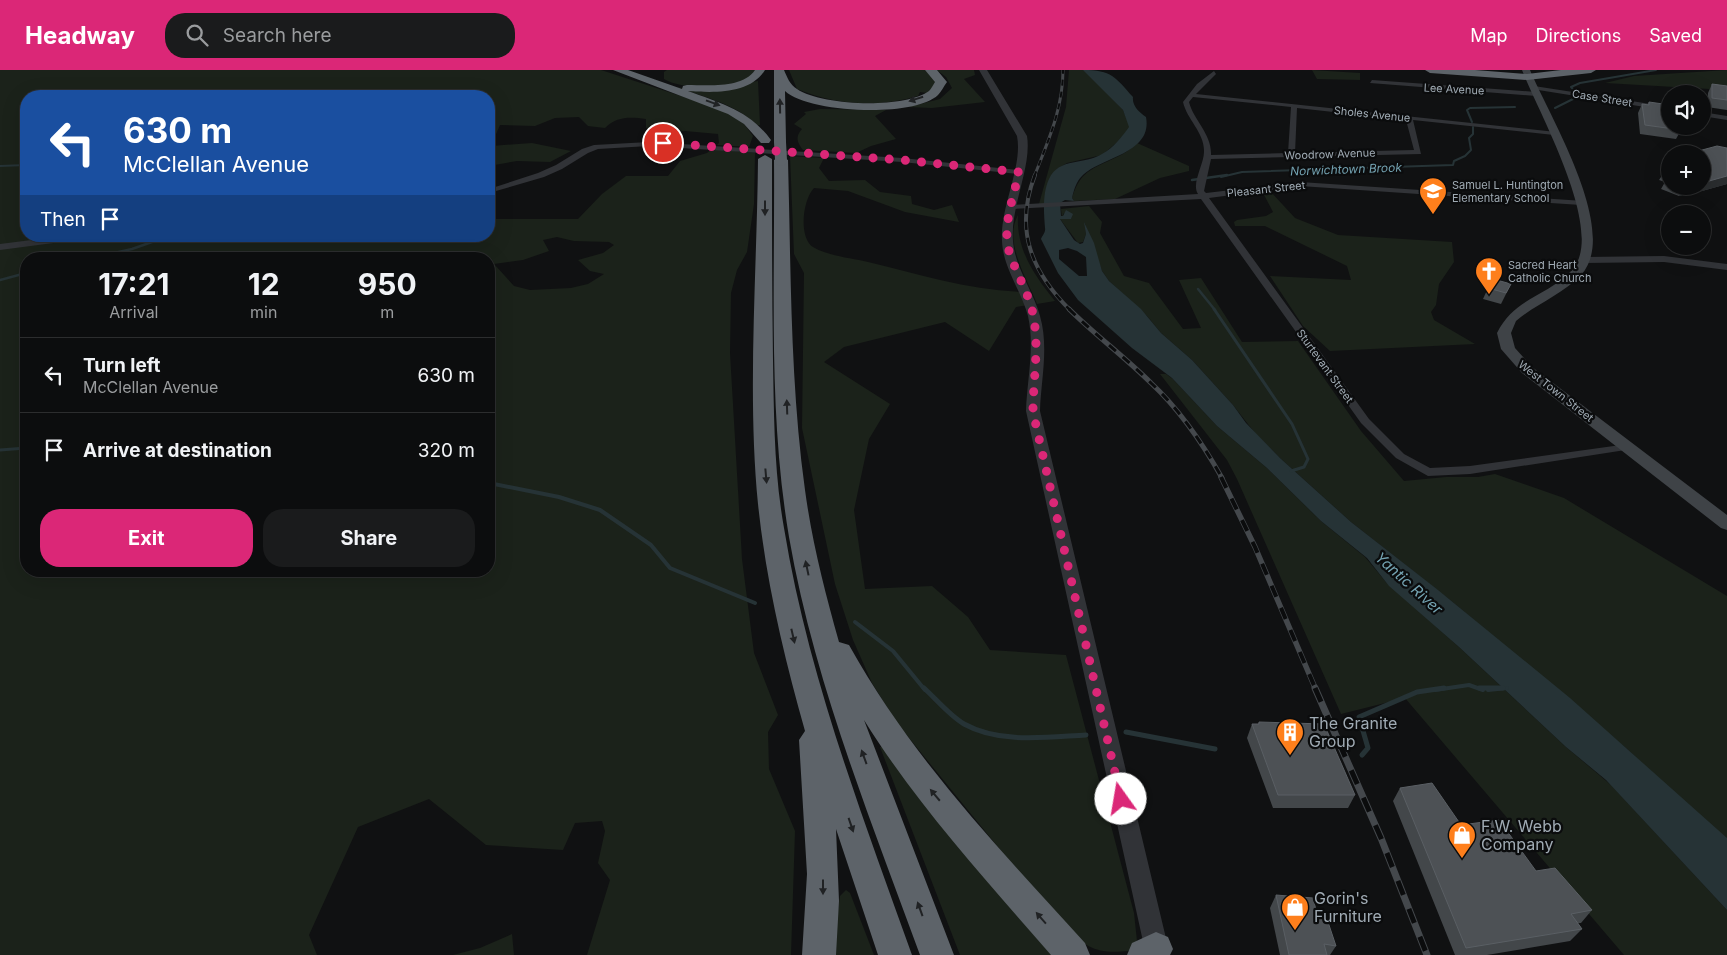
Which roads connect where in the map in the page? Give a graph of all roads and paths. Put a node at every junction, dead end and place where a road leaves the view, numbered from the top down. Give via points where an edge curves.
1 (618, 70) edge
2 (760, 70) edge
3 (766, 70) edge
4 (779, 70) edge
5 (930, 70) edge
6 (983, 70) edge
7 (1430, 70) edge
8 (1591, 70) edge
9 (660, 72) dead end
10 (1214, 73) dead end
11 (1372, 82) dead end
12 (1531, 82) edge
13 (766, 88) dead end
14 (1190, 95) junction
15 (1294, 106) junction
16 (1661, 107) edge
17 (1711, 115) edge
18 (1409, 118) junction
19 (1727, 118) edge
20 (766, 123) dead end
21 (1554, 133) junction
22 (772, 149) junction
23 (1291, 155) junction
24 (1208, 157) junction
25 (1019, 172) junction
26 (495, 189) edge
27 (1203, 196) junction
28 (1581, 203) junction
29 (1012, 207) junction
30 (38, 242) edge
31 (0, 247) edge
32 (1585, 260) junction
33 (1727, 267) edge
34 (1628, 448) junction
35 (1727, 524) edge
36 (813, 592) junction
37 (810, 699) junction
38 (1073, 952) edge
39 (1153, 954) edge
40 (819, 955) edge
41 (895, 955) edge
42 (937, 955) edge

1 -> 22 highway via 732,110 748,121
2 - 9 highway via 757,76 746,82 708,89 670,84 660,78
3 - 13 highway
5 -> 4 highway via 941,82 932,93 904,103 863,107 829,104 802,97 787,86
22 -> 4 highway
6 - 25 street via 1022,136 1024,146
7 - 12 highway
8 - 12 highway
10 - 14 street
11 - 12 street, Lee Avenue
12 - 16 street, Case Street
12 - 21 main road
14 - 15 street, Sholes Avenue
14 - 24 street via 1186,102 1188,113 1207,143
15 - 18 street, Sholes Avenue
15 - 23 street
17 - 19 street
18 - 21 street, Sholes Avenue
18 - 23 street, Woodrow Avenue via 1418,152
20 - 22 highway
21 - 28 main road
36 -> 22 highway via 801,536 790,452
22 -> 37 highway via 764,417 766,469 783,588
23 - 24 street, Woodrow Avenue
24 - 27 street, Sturtevant Street via 1200,179
25 - 26 street via 902,160 649,144 585,150 541,175
25 - 29 street
27 - 28 street, Pleasant Street via 1300,184
27 - 29 street, Pleasant Street
27 - 34 street, Sturtevant Street via 1365,421 1400,456 1428,472 1470,470
28 - 32 main road via 1587,228
29 - 39 street via 1007,234 1009,250 1034,316 1036,334 1033,412
30 - 31 street
32 - 33 street via 1664,259
32 - 34 main road, West Town Street via 1570,276 1512,318 1504,330 1503,341 1521,365
34 - 35 main road, West Town Street
38 -> 36 highway via 934,794 893,742 852,677
42 -> 36 highway via 849,714
37 -> 40 highway via 823,862
37 -> 41 highway

